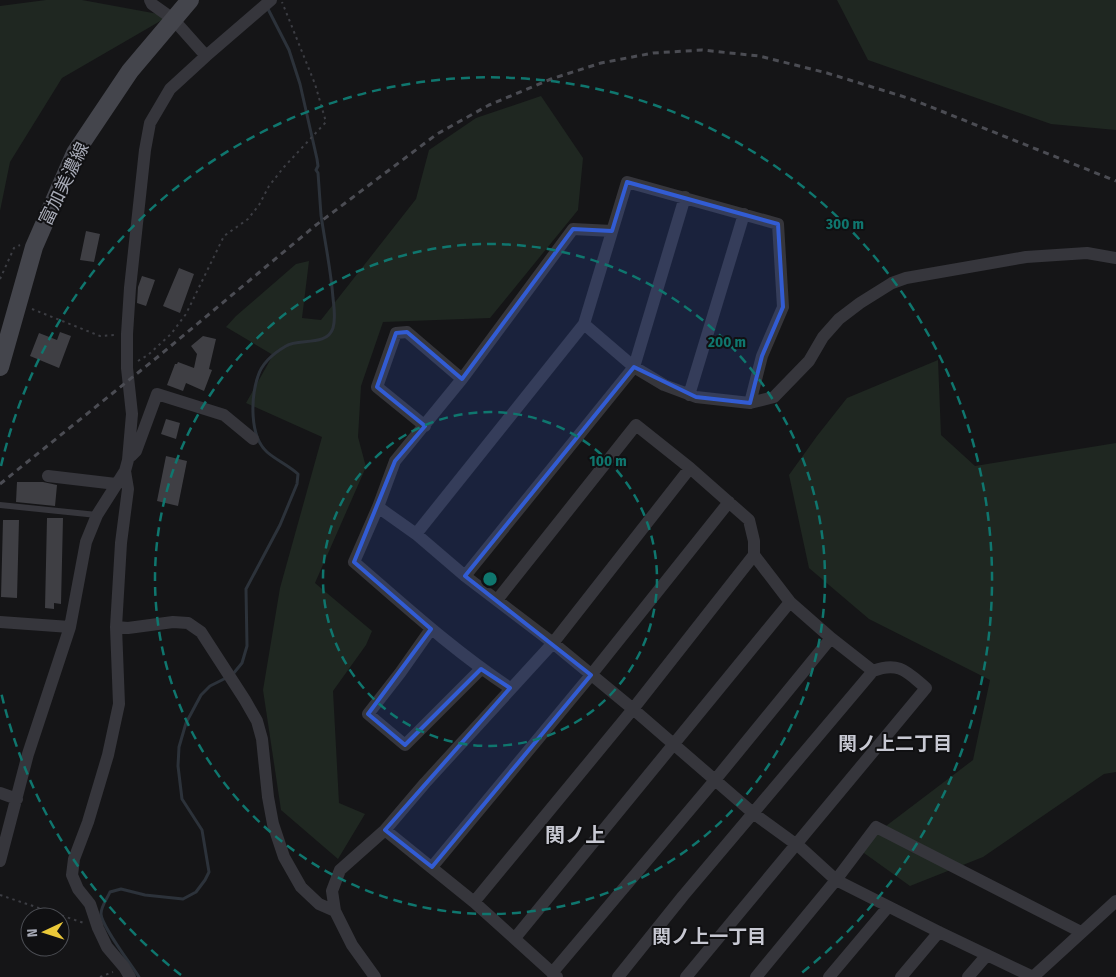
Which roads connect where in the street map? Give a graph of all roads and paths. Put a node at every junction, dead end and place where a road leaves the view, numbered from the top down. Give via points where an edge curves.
1 (150, 0) edge
2 (190, 0) edge
3 (271, 0) edge
4 (282, 0) edge
5 (173, 19) junction
6 (206, 56) junction
7 (685, 197) junction
8 (744, 214) junction
9 (612, 231) junction
10 (34, 247) junction
11 (1116, 258) edge
12 (0, 278) edge
13 (17, 302) junction
14 (584, 324) junction
15 (127, 334) junction
16 (0, 367) edge
17 (634, 367) junction
18 (127, 368) junction
19 (462, 379) junction
20 (689, 394) junction
21 (750, 403) junction
22 (425, 426) junction
23 (252, 439) dead end
24 (126, 465) junction
25 (690, 468) junction
26 (48, 476) dead end
27 (116, 484) junction
28 (729, 502) junction
29 (0, 505) edge
30 (378, 507) junction
31 (97, 515) junction
32 (416, 534) junction
33 (754, 555) junction
34 (465, 576) junction
35 (497, 600) junction
36 (790, 602) junction
37 (0, 622) edge
38 (70, 627) junction
39 (116, 627) junction
40 (431, 629) junction
41 (831, 638) junction
42 (553, 643) junction
43 (481, 669) junction
44 (873, 671) junction
45 (591, 675) junction
46 (510, 688) junction
47 (633, 709) junction
48 (673, 744) junction
49 (715, 780) junction
50 (0, 793) edge
51 (16, 799) junction
52 (753, 813) junction
53 (385, 830) junction
54 (796, 844) junction
55 (0, 861) edge
56 (432, 867) junction
57 (836, 880) junction
58 (0, 895) edge
59 (1116, 901) edge
60 (474, 902) junction
61 (888, 907) junction
62 (335, 911) junction
63 (98, 928) junction
64 (939, 932) junction
65 (1081, 932) junction
66 (515, 938) junction
67 (987, 955) junction
68 (554, 975) edge
69 (130, 977) edge
70 (375, 977) edge
71 (618, 977) edge
72 (686, 977) edge
73 (756, 977) edge
74 (829, 977) edge
75 (901, 977) edge
76 (968, 977) edge
77 (1033, 977) edge

1 - 5 street
2 - 5 main road, 富加美濃線
3 - 6 street
4 - 18 path via 315,84 326,122 284,166 248,219 224,236 186,314 171,334 148,355
5 - 6 street
5 - 10 main road, 富加美濃線 via 130,71 75,153
6 - 15 street via 170,89 150,123
7 - 8 street
7 - 9 street via 626,182
7 - 17 street
8 - 20 street
8 - 21 street via 778,224 783,307 762,356
9 - 14 street
9 - 19 street via 573,229
10 - 12 path via 22,244 14,248
10 - 13 main road, 富加美濃線
11 - 21 street via 1087,253 1026,257 892,283 839,319 823,337 809,361 774,397
13 - 15 path via 100,336
13 - 16 main road, 富加美濃線
14 - 17 street
14 - 32 street
15 - 18 street
17 - 20 street via 664,385
17 - 34 street
18 - 24 street via 132,414
19 - 22 street
19 - 22 street via 406,332 396,333 376,387
20 - 21 street
22 - 30 street via 394,461
23 - 24 street via 224,415 158,394 136,451
24 - 27 street
24 - 39 street via 128,489
25 - 28 street
25 - 35 street via 636,425
25 - 42 street
26 - 27 street
27 - 31 street
28 - 33 street via 750,520
28 - 45 street
29 - 31 lane
30 - 32 street
30 - 40 street via 354,562
31 - 38 street via 86,542
32 - 34 street
33 - 36 street
33 - 47 street
34 - 35 street
35 - 42 street
36 - 41 street
36 - 48 street
37 - 38 street
38 - 51 street
39 - 62 street via 173,622 188,623 201,632 257,721 273,824 284,857 301,887 319,904
39 - 63 street via 118,704 108,755 74,859 72,875 90,904
40 - 43 street
40 - 43 street via 368,714 405,745
41 - 44 street
41 - 49 street
42 - 45 street
42 - 46 street
43 - 46 street
44 - 52 street
44 - 54 street via 886,666 902,668 926,688
45 - 47 street
45 - 56 street
46 - 53 street
47 - 48 street
47 - 60 street
48 - 49 street
48 - 66 street
49 - 52 street
49 - 68 street
50 - 51 street
51 - 55 street
52 - 54 street
52 - 71 street
53 - 56 street
53 - 62 street via 340,870 332,891
54 - 57 street
54 - 72 street
56 - 60 street
57 - 61 street
57 - 65 street via 876,827
57 - 73 street
58 - 63 path
59 - 65 street
60 - 66 street
61 - 64 street
61 - 74 street
62 - 70 street via 352,945
63 - 69 street via 107,947
64 - 67 street
64 - 75 street
65 - 77 street
66 - 68 street
67 - 76 street
67 - 77 street

